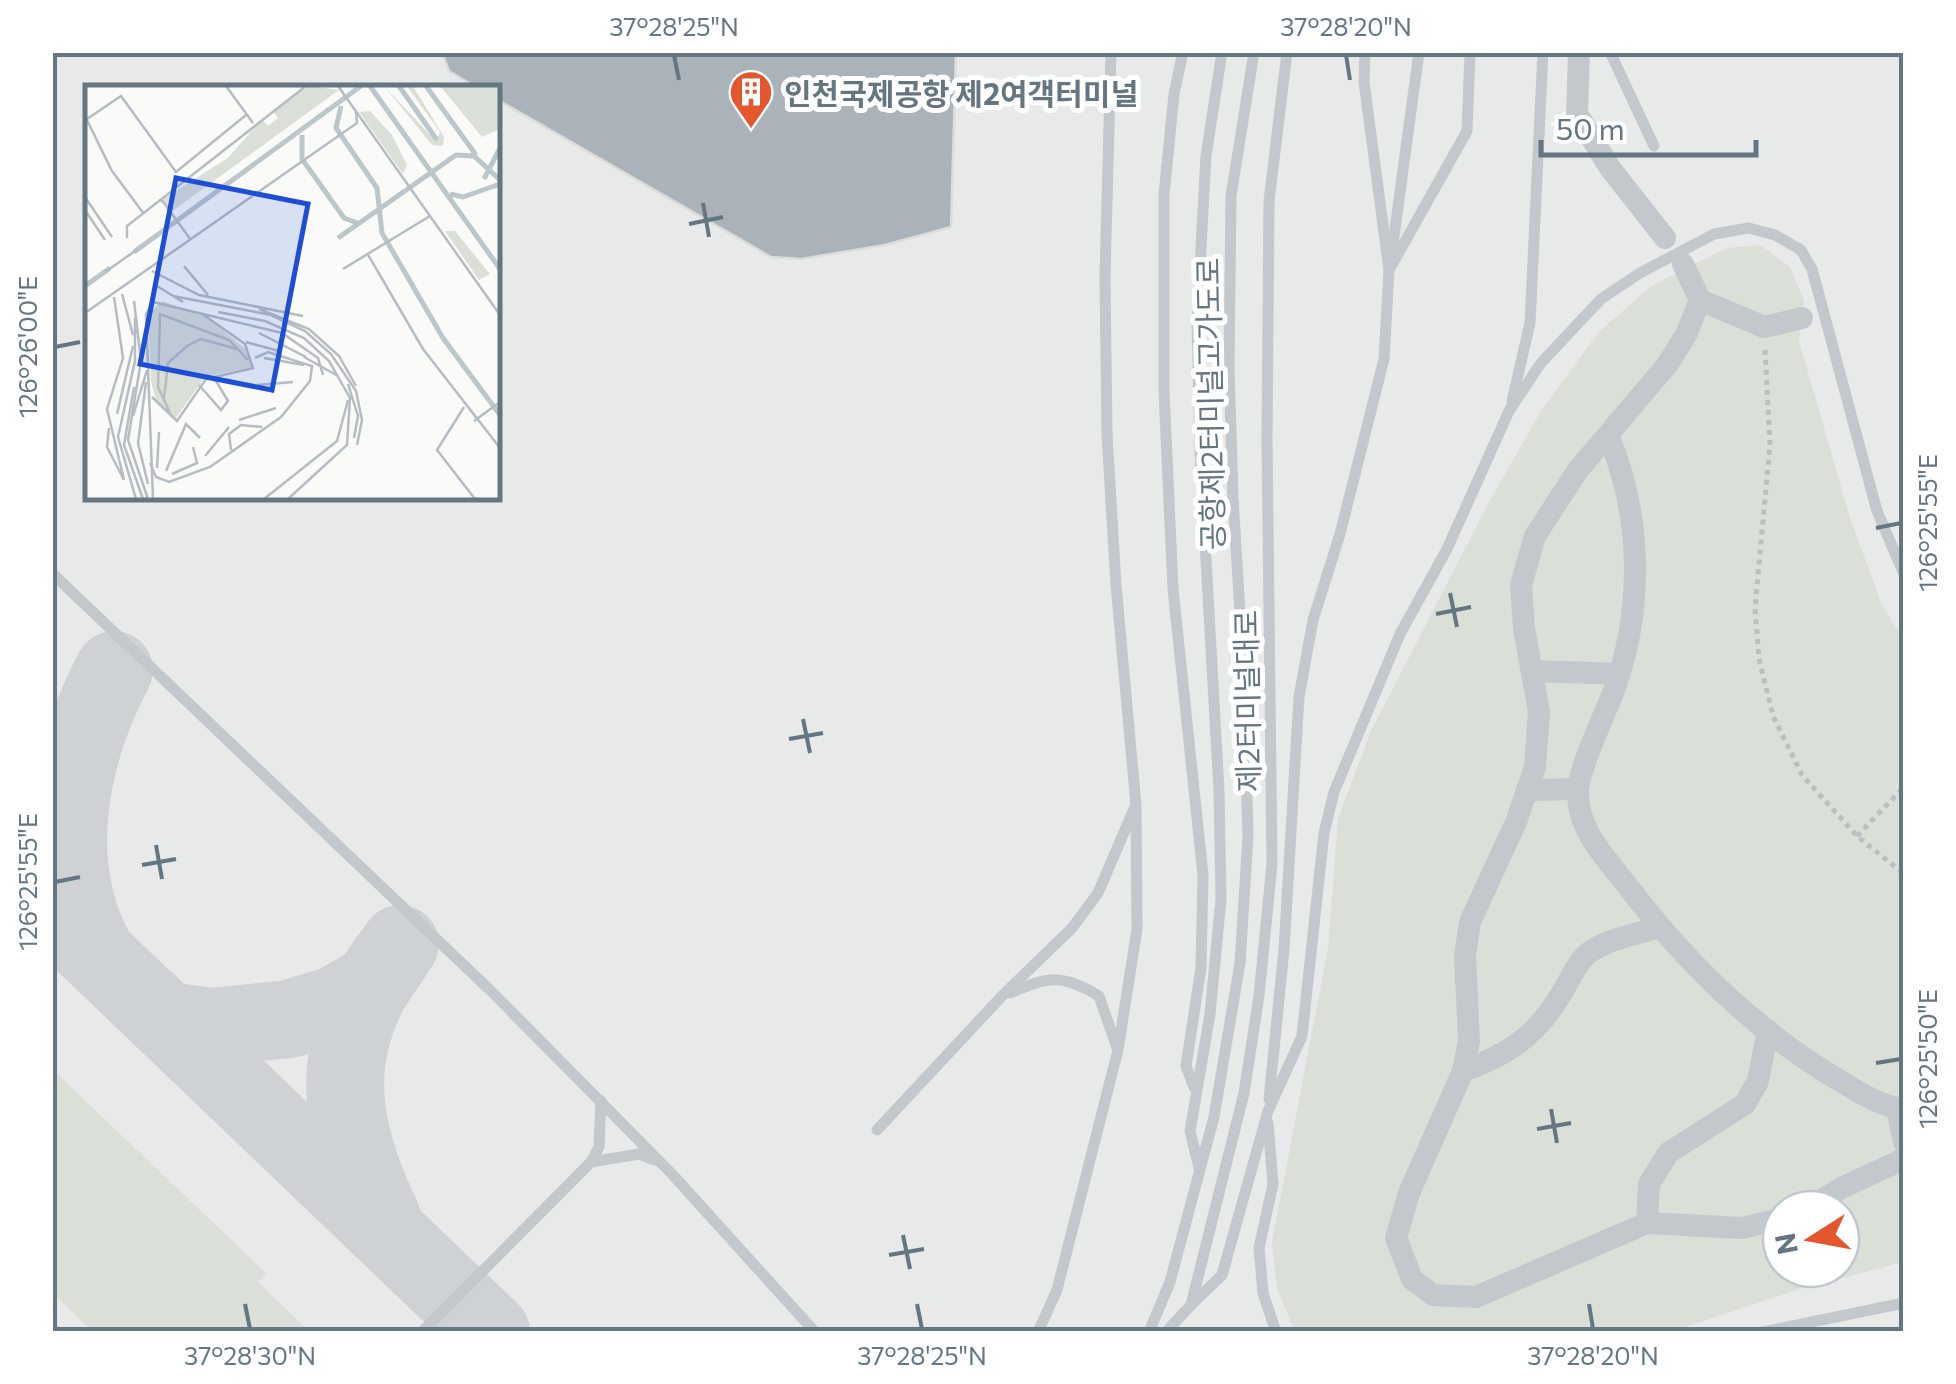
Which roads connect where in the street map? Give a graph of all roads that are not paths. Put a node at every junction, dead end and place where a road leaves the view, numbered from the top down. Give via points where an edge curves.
1 (1113, 52) edge
2 (1183, 52) edge
3 (1222, 52) edge
4 (1254, 52) edge
5 (1287, 52) edge
6 (1365, 52) edge
7 (1419, 52) edge
8 (1470, 52) edge
9 (1543, 52) edge
10 (1579, 52) edge
11 (1610, 52) edge
12 (1654, 146) dead end
13 (1665, 238) dead end
14 (1683, 264) dead end
15 (1390, 270) junction
16 (1700, 300) junction
17 (1802, 318) dead end
18 (1509, 412) junction
19 (1608, 435) junction
20 (52, 573) edge
21 (1904, 574) edge
22 (1532, 671) junction
23 (1620, 674) junction
24 (1578, 789) junction
25 (1529, 790) junction
26 (1136, 805) junction
27 (1659, 928) junction
28 (1002, 996) junction
29 (1768, 1030) junction
30 (1118, 1050) junction
31 (1462, 1071) junction
32 (1196, 1091) junction
33 (600, 1101) junction
34 (1900, 1109) edge
35 (1268, 1112) junction
36 (877, 1130) dead end
37 (1904, 1142) edge
38 (1904, 1160) edge
39 (591, 1162) junction
40 (1200, 1172) junction
41 (672, 1174) junction
42 (1839, 1189) edge
43 (1648, 1224) junction
44 (1761, 1224) edge
45 (1191, 1305) junction
46 (1899, 1305) edge
47 (422, 1332) edge
48 (815, 1332) edge
49 (1038, 1332) edge
50 (1150, 1332) edge
51 (1166, 1332) edge
52 (1276, 1332) edge
53 (1764, 1332) edge

1 - 26 lane via 1107,435
2 - 32 lane, 공항제2터미널고가도로 via 1164,195 1164,391 1172,590 1203,875 1201,968 1186,1066
3 - 32 lane, 제2터미널대로 via 1206,156 1197,322 1221,899
4 - 40 lane, 공항제2터미널고가도로 via 1231,196 1228,368 1248,836 1240,963
5 - 45 lane, 제2터미널대로 via 1269,202 1272,864 1244,1092
6 - 15 lane
7 - 15 lane
8 - 15 lane via 1467,131
9 - 18 lane via 1530,324
10 - 13 street via 1577,114
11 - 12 lane
14 - 16 street
15 - 35 lane via 1384,359 1313,620 1299,697
16 - 17 street via 1764,326
16 - 19 street via 1667,364
18 - 21 lane via 1541,363 1601,299 1714,234 1750,228 1776,235 1800,250 1812,269 1878,511
18 - 35 lane via 1400,634 1334,792 1302,1036
19 - 22 street via 1535,536 1521,585
19 - 23 street via 1635,532 1632,630
20 - 33 lane
22 - 23 street
22 - 25 street via 1539,712
23 - 24 street
24 - 25 street
24 - 27 street via 1591,838
25 - 31 street via 1470,922 1469,1041
26 - 28 lane via 1098,893
26 - 30 lane via 1137,929
27 - 29 street
27 - 31 street via 1585,956 1530,1038
28 - 30 lane via 1046,978 1076,982 1099,996
28 - 36 lane
29 - 34 street via 1808,1062
29 - 43 street via 1758,1081 1744,1104 1668,1153 1649,1184
30 - 49 lane via 1057,1290
31 - 43 street via 1396,1238 1412,1279 1433,1295 1476,1297
32 - 40 lane, 제2터미널대로 via 1190,1131
33 - 39 lane via 599,1146
33 - 41 lane
34 - 37 street
35 - 45 lane via 1222,1274
35 - 52 lane via 1272,1184 1259,1248 1263,1293
38 - 42 street
39 - 41 lane via 638,1154
39 - 47 lane
40 - 50 lane, 제2터미널대로
41 - 48 lane
43 - 44 street
45 - 51 lane, 제2터미널대로
46 - 53 lane

